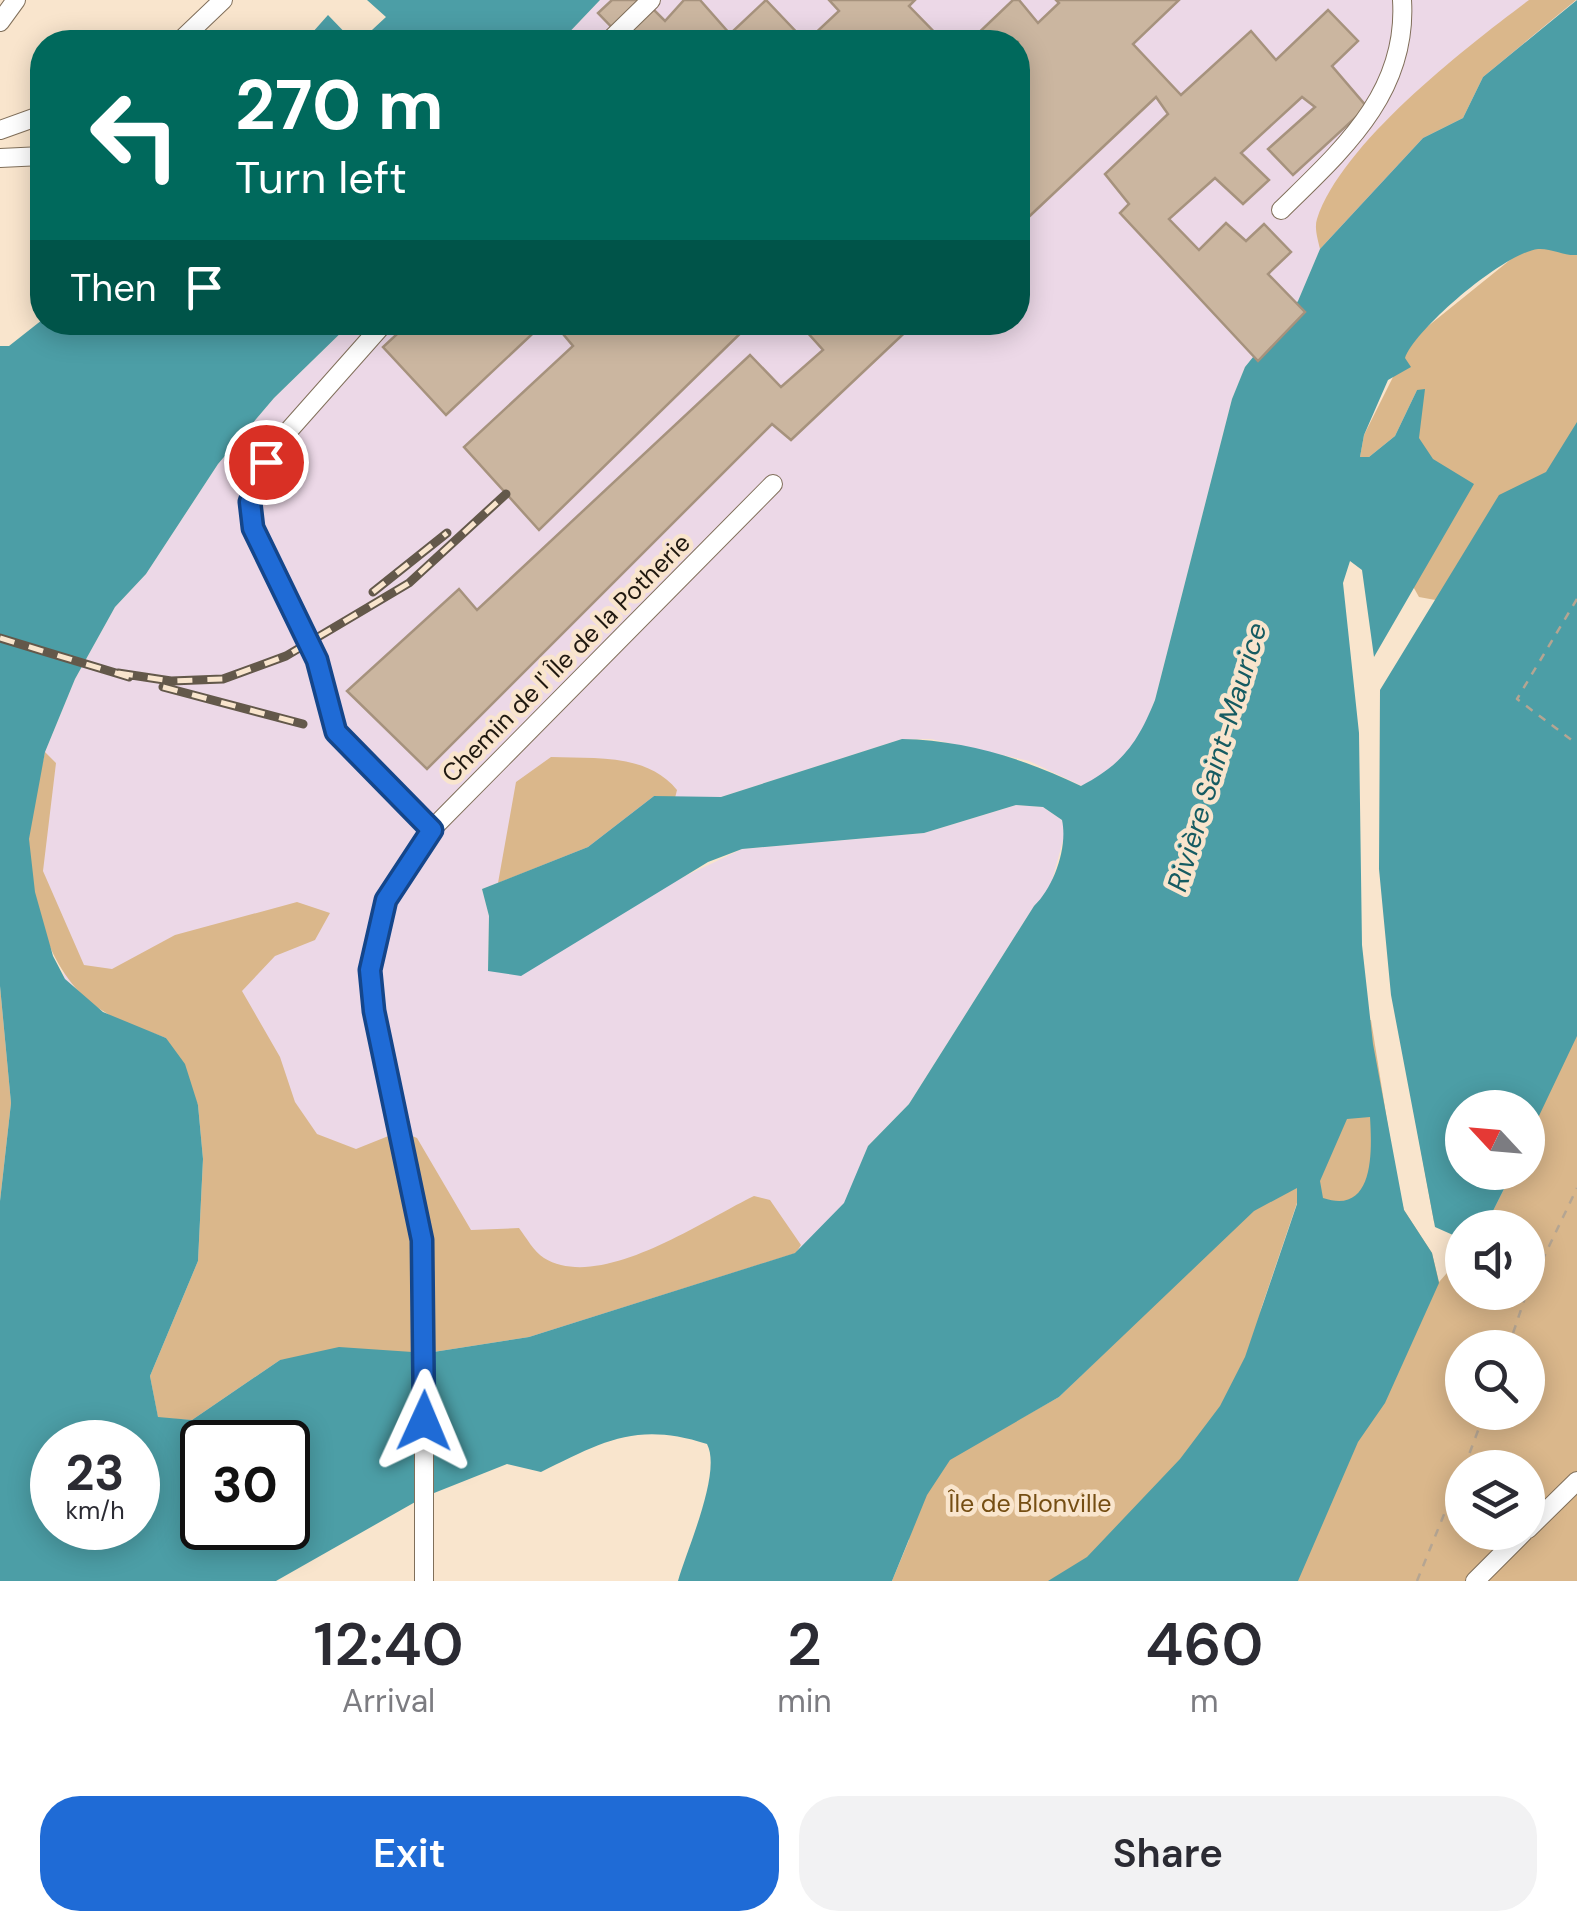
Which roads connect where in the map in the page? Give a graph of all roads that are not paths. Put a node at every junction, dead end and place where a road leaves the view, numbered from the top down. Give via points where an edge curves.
1 (16, 0) edge
2 (223, 0) edge
3 (651, 0) edge
4 (1402, 0) edge
5 (0, 22) edge
6 (192, 30) edge
7 (620, 30) edge
8 (30, 120) edge
9 (0, 130) edge
10 (30, 157) edge
11 (0, 158) edge
12 (1282, 210) dead end
13 (374, 335) edge
14 (773, 484) dead end
15 (432, 830) junction
16 (1577, 1480) edge
17 (1545, 1512) edge
18 (1507, 1550) edge
19 (422, 1574) edge
20 (1475, 1581) edge

1 - 5 street
2 - 6 street
3 - 7 street
4 - 12 street via 1403,27 1381,101 1358,135
8 - 9 street
10 - 11 street
13 - 15 street via 276,445 256,480 253,528 317,660 336,732
14 - 15 street, Chemin de l' Île de la Potherie
15 - 19 street, Chemin de l' Île de la Potherie via 386,900 370,970 426,1280
16 - 17 street
18 - 20 street

